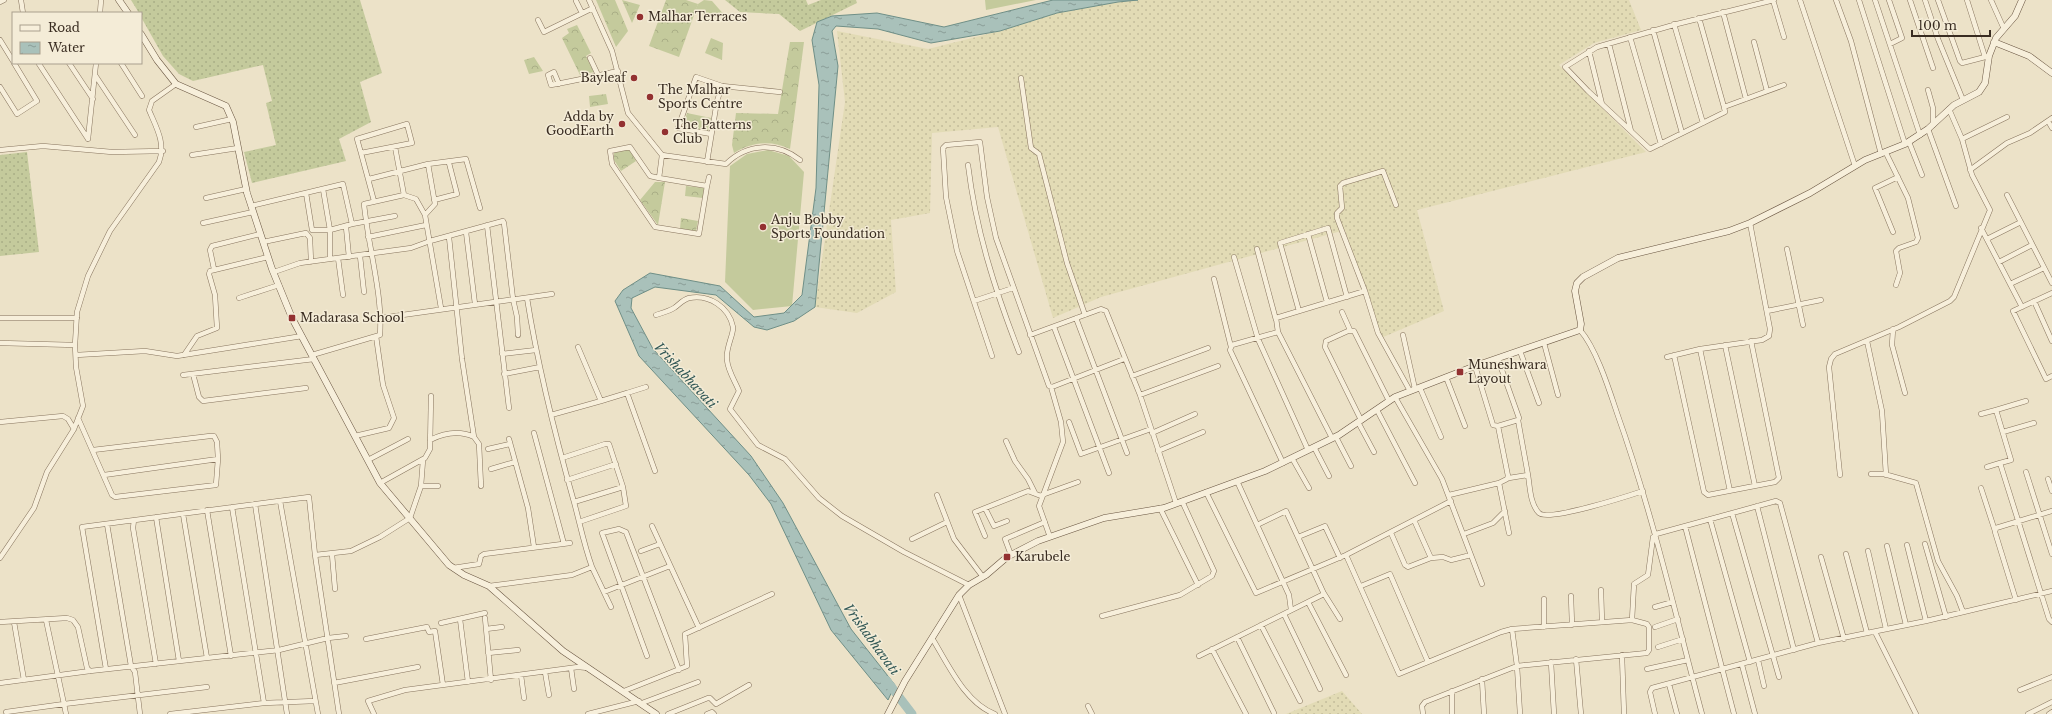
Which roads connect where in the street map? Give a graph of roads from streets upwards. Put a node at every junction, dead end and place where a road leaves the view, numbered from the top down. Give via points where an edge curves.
1 (4, 0) edge
2 (21, 0) edge
3 (101, 0) edge
4 (119, 0) edge
5 (589, 0) edge
6 (1773, 0) edge
7 (1800, 0) edge
8 (1836, 0) edge
9 (1859, 0) edge
10 (1875, 0) edge
11 (1888, 0) edge
12 (1910, 0) edge
13 (1925, 0) edge
14 (1938, 0) edge
15 (1967, 0) edge
16 (1991, 0) edge
17 (2022, 0) edge
18 (576, 1) edge
19 (0, 2) edge
20 (593, 8) junction
21 (23, 12) edge
22 (100, 12) edge
23 (127, 12) edge
24 (1723, 12) junction
25 (582, 13) junction
26 (1699, 18) junction
27 (538, 20) dead end
28 (1674, 24) junction
29 (2004, 29) junction
30 (1653, 30) junction
31 (142, 36) edge
32 (1630, 37) junction
33 (1784, 37) dead end
34 (0, 40) edge
35 (1754, 42) dead end
36 (1994, 42) junction
37 (1609, 44) junction
38 (1890, 44) junction
39 (1589, 52) junction
40 (1987, 57) junction
41 (590, 58) dead end
42 (12, 59) edge
43 (15, 64) edge
44 (38, 64) edge
45 (70, 64) edge
46 (96, 64) edge
47 (122, 64) edge
48 (1933, 68) dead end
49 (618, 71) junction
50 (2052, 73) edge
51 (96, 75) junction
52 (598, 76) junction
53 (1021, 78) dead end
54 (176, 84) junction
55 (559, 84) dead end
56 (1784, 85) dead end
57 (722, 86) junction
58 (0, 87) edge
59 (1928, 90) dead end
60 (1767, 91) junction
61 (780, 92) dead end
62 (142, 96) dead end
63 (93, 99) junction
64 (1746, 99) junction
65 (1963, 100) junction
66 (1602, 105) junction
67 (1724, 107) junction
68 (1949, 109) junction
69 (2007, 117) dead end
70 (232, 118) junction
71 (2050, 120) edge
72 (1702, 123) junction
73 (196, 127) dead end
74 (1930, 127) junction
75 (2052, 128) edge
76 (1631, 131) junction
77 (1682, 133) junction
78 (711, 134) junction
79 (135, 135) dead end
80 (1920, 135) junction
81 (1962, 139) junction
82 (1907, 143) junction
83 (1661, 144) junction
84 (395, 147) junction
85 (238, 148) junction
86 (0, 150) edge
87 (163, 151) junction
88 (361, 153) junction
89 (1884, 154) junction
90 (192, 155) dead end
91 (662, 155) junction
92 (800, 160) dead end
93 (707, 162) junction
94 (449, 163) junction
95 (428, 164) junction
96 (968, 165) dead end
97 (1855, 166) junction
98 (1970, 170) junction
99 (400, 171) junction
100 (1922, 175) dead end
101 (709, 177) dead end
102 (1898, 177) junction
103 (659, 178) junction
104 (369, 179) junction
105 (707, 186) junction
106 (246, 189) junction
107 (323, 189) junction
108 (306, 193) junction
109 (404, 195) junction
110 (2007, 195) dead end
111 (206, 198) dead end
112 (374, 200) junction
113 (434, 200) junction
114 (1396, 205) dead end
115 (1956, 206) dead end
116 (480, 208) dead end
117 (252, 209) junction
118 (425, 215) junction
119 (395, 216) dead end
120 (366, 222) junction
121 (2021, 222) junction
122 (203, 223) dead end
123 (1750, 223) junction
124 (352, 224) junction
125 (487, 225) junction
126 (426, 226) junction
127 (346, 227) junction
128 (1982, 228) junction
129 (330, 230) junction
130 (466, 232) junction
131 (1892, 232) dead end
132 (260, 234) junction
133 (1308, 234) junction
134 (449, 237) junction
135 (368, 238) junction
136 (1987, 239) junction
137 (430, 241) junction
138 (263, 242) junction
139 (2032, 245) junction
140 (1257, 249) dead end
141 (1787, 249) dead end
142 (370, 254) junction
143 (360, 256) junction
144 (268, 257) junction
145 (349, 257) junction
146 (1234, 257) dead end
147 (338, 258) junction
148 (330, 259) junction
149 (311, 262) junction
150 (1999, 262) junction
151 (2044, 268) junction
152 (214, 269) junction
153 (274, 272) junction
154 (1214, 279) dead end
155 (2052, 283) edge
156 (2010, 284) junction
157 (279, 285) junction
158 (1896, 285) dead end
159 (1013, 288) junction
160 (1366, 291) junction
161 (364, 292) dead end
162 (2052, 292) edge
163 (997, 293) junction
164 (552, 294) dead end
165 (343, 295) dead end
166 (1347, 297) junction
167 (240, 298) dead end
168 (527, 298) junction
169 (513, 299) junction
170 (1821, 300) dead end
171 (974, 301) junction
172 (2034, 301) junction
173 (495, 302) junction
174 (1327, 302) junction
175 (475, 304) junction
176 (1798, 305) junction
177 (457, 307) junction
178 (2022, 307) junction
179 (441, 308) junction
180 (1299, 311) junction
181 (1342, 312) dead end
182 (1767, 312) junction
183 (656, 315) dead end
184 (1085, 315) junction
185 (0, 318) edge
186 (77, 318) junction
187 (381, 318) junction
188 (1076, 318) junction
189 (1276, 320) junction
190 (1803, 325) dead end
191 (1054, 327) junction
192 (1893, 329) junction
193 (1350, 330) junction
194 (1580, 330) junction
195 (1278, 332) junction
196 (518, 335) dead end
197 (1030, 335) junction
198 (302, 336) junction
199 (376, 336) junction
200 (1403, 336) dead end
201 (1258, 339) junction
202 (1750, 341) junction
203 (1867, 341) junction
204 (2052, 341) edge
205 (0, 343) edge
206 (1544, 343) junction
207 (75, 344) junction
208 (1725, 345) junction
209 (578, 347) dead end
210 (1231, 347) junction
211 (1208, 348) dead end
212 (1700, 349) junction
213 (536, 350) junction
214 (1520, 351) junction
215 (1019, 352) dead end
216 (502, 354) junction
217 (76, 355) junction
218 (184, 355) junction
219 (1674, 355) junction
220 (992, 356) dead end
221 (313, 357) junction
222 (1666, 357) dead end
223 (1498, 358) junction
224 (1124, 359) junction
225 (1218, 366) dead end
226 (1475, 366) junction
227 (540, 367) junction
228 (1095, 370) junction
229 (193, 374) junction
230 (504, 374) junction
231 (183, 375) dead end
232 (1132, 376) junction
233 (2052, 376) edge
234 (1446, 377) junction
235 (1073, 378) junction
236 (646, 387) dead end
237 (1050, 387) junction
238 (306, 388) dead end
239 (1415, 389) junction
240 (627, 393) junction
241 (1905, 393) dead end
242 (1558, 394) dead end
243 (1140, 395) junction
244 (431, 396) dead end
245 (1395, 397) junction
246 (601, 401) junction
247 (1389, 401) junction
248 (2026, 401) dead end
249 (1539, 403) dead end
250 (509, 408) dead end
251 (1377, 410) junction
252 (1996, 410) junction
253 (1195, 414) dead end
254 (1981, 414) dead end
255 (551, 415) junction
256 (78, 418) junction
257 (1518, 420) junction
258 (1359, 421) junction
259 (0, 422) edge
260 (1069, 422) dead end
261 (2034, 423) dead end
262 (1465, 426) dead end
263 (1498, 426) junction
264 (74, 429) junction
265 (1152, 431) junction
266 (1203, 432) dead end
267 (2003, 432) junction
268 (534, 433) dead end
269 (356, 436) junction
270 (474, 437) junction
271 (1441, 437) dead end
272 (1334, 438) junction
273 (408, 439) dead end
274 (1122, 439) junction
275 (430, 440) junction
276 (1006, 441) dead end
277 (1099, 447) junction
278 (488, 448) dead end
279 (1311, 449) junction
280 (93, 450) junction
281 (1158, 451) junction
282 (1374, 452) dead end
283 (1127, 453) dead end
284 (562, 458) junction
285 (1292, 458) junction
286 (218, 459) junction
287 (368, 460) junction
288 (423, 460) junction
289 (515, 462) junction
290 (1283, 462) junction
291 (2000, 463) junction
292 (616, 464) junction
293 (1350, 466) dead end
294 (1987, 467) dead end
295 (491, 469) dead end
296 (655, 471) dead end
297 (2026, 472) dead end
298 (1109, 473) dead end
299 (1871, 474) dead end
300 (104, 475) junction
301 (1528, 475) junction
302 (1840, 475) dead end
303 (1886, 475) junction
304 (1329, 476) dead end
305 (1509, 478) junction
306 (2048, 479) dead end
307 (567, 480) junction
308 (1237, 481) junction
309 (1078, 482) dead end
310 (380, 483) junction
311 (1415, 483) dead end
312 (1499, 483) junction
313 (421, 486) junction
314 (438, 486) dead end
315 (481, 486) dead end
316 (1755, 486) junction
317 (623, 487) junction
318 (1309, 488) dead end
319 (1981, 488) dead end
320 (1730, 491) junction
321 (2052, 491) edge
322 (1206, 492) junction
323 (1643, 492) junction
324 (1035, 493) junction
325 (936, 495) dead end
326 (1042, 495) junction
327 (1448, 495) junction
328 (280, 501) junction
329 (1182, 501) junction
330 (1451, 501) junction
331 (574, 502) junction
332 (1176, 503) junction
333 (255, 504) junction
334 (1757, 506) junction
335 (232, 507) junction
336 (985, 508) junction
337 (1160, 508) junction
338 (207, 510) junction
339 (1505, 511) junction
340 (2052, 511) edge
341 (1732, 513) junction
342 (183, 514) junction
343 (2040, 514) junction
344 (156, 517) junction
345 (410, 518) junction
346 (1710, 519) junction
347 (134, 520) junction
348 (1414, 520) junction
349 (2019, 520) junction
350 (1007, 521) dead end
351 (579, 522) junction
352 (947, 522) junction
353 (1044, 522) junction
354 (107, 524) junction
355 (1258, 525) junction
356 (652, 526) dead end
357 (1685, 526) junction
358 (1995, 532) junction
359 (1391, 533) junction
360 (1510, 533) dead end
361 (1464, 534) junction
362 (1656, 534) junction
363 (985, 536) dead end
364 (1050, 537) junction
365 (1298, 537) junction
366 (912, 539) dead end
367 (570, 543) dead end
368 (564, 544) junction
369 (660, 544) junction
370 (1925, 544) dead end
371 (1907, 545) dead end
372 (1887, 546) dead end
373 (534, 547) junction
374 (641, 551) dead end
375 (1868, 551) dead end
376 (332, 554) junction
377 (1846, 554) dead end
378 (2052, 554) edge
379 (315, 555) junction
380 (1011, 555) junction
381 (1346, 555) junction
382 (1471, 555) junction
383 (1821, 557) dead end
384 (0, 558) edge
385 (1340, 558) junction
386 (1431, 558) junction
387 (670, 566) junction
388 (592, 567) junction
389 (453, 568) junction
390 (1313, 569) junction
391 (644, 575) junction
392 (983, 577) junction
393 (1283, 582) junction
394 (621, 584) junction
395 (1198, 584) junction
396 (1482, 584) dead end
397 (969, 585) junction
398 (488, 586) junction
399 (1362, 586) junction
400 (335, 589) dead end
401 (1601, 590) dead end
402 (2052, 591) edge
403 (604, 592) junction
404 (1323, 592) junction
405 (2041, 593) junction
406 (772, 594) dead end
407 (959, 595) junction
408 (1570, 596) dead end
409 (1544, 600) dead end
410 (2016, 600) junction
411 (1308, 602) junction
412 (1673, 602) junction
413 (611, 607) dead end
414 (1655, 607) dead end
415 (1291, 610) junction
416 (1963, 612) junction
417 (1284, 614) junction
418 (1102, 616) dead end
419 (1946, 617) junction
420 (460, 619) junction
421 (1340, 619) dead end
422 (1678, 619) junction
423 (46, 620) junction
424 (1632, 620) junction
425 (1926, 621) junction
426 (0, 622) edge
427 (14, 622) junction
428 (1602, 622) junction
429 (2052, 622) edge
430 (441, 623) dead end
431 (1261, 625) junction
432 (1572, 625) junction
433 (1906, 625) junction
434 (502, 627) dead end
435 (1544, 627) junction
436 (1654, 627) dead end
437 (699, 628) junction
438 (486, 629) junction
439 (1512, 629) junction
440 (1886, 629) junction
441 (1875, 632) junction
442 (1867, 633) junction
443 (346, 636) dead end
444 (1237, 637) junction
445 (328, 638) junction
446 (932, 638) junction
447 (366, 639) dead end
448 (1683, 639) junction
449 (1844, 639) junction
450 (1818, 643) junction
451 (305, 644) junction
452 (1658, 647) dead end
453 (1212, 649) junction
454 (279, 650) junction
455 (518, 650) dead end
456 (1794, 650) junction
457 (255, 653) junction
458 (488, 653) junction
459 (231, 656) junction
460 (648, 656) dead end
461 (1199, 656) dead end
462 (1622, 656) junction
463 (1773, 656) junction
464 (207, 658) junction
465 (1576, 659) junction
466 (1688, 660) junction
467 (1758, 660) junction
468 (179, 661) junction
469 (1428, 662) junction
470 (1551, 662) junction
471 (1750, 662) junction
472 (156, 664) junction
473 (1742, 665) junction
474 (131, 666) junction
475 (418, 666) dead end
476 (1517, 666) junction
477 (571, 668) junction
478 (589, 668) junction
479 (106, 669) junction
480 (1647, 669) dead end
481 (679, 670) junction
482 (1723, 670) junction
483 (90, 671) junction
484 (545, 672) junction
485 (58, 675) junction
486 (521, 675) junction
487 (1346, 675) dead end
488 (1779, 677) dead end
489 (2052, 677) edge
490 (1693, 678) junction
491 (1482, 679) junction
492 (24, 680) junction
493 (491, 680) junction
494 (468, 682) junction
495 (698, 682) dead end
496 (334, 683) junction
497 (0, 684) edge
498 (1669, 684) junction
499 (443, 685) junction
500 (749, 685) dead end
501 (1764, 686) dead end
502 (207, 687) dead end
503 (574, 689) dead end
504 (1320, 689) dead end
505 (2020, 690) dead end
506 (624, 691) junction
507 (1452, 692) junction
508 (138, 694) junction
509 (549, 695) dead end
510 (524, 698) dead end
511 (315, 701) junction
512 (1300, 701) dead end
513 (285, 702) junction
514 (640, 702) junction
515 (2052, 702) edge
516 (264, 703) junction
517 (64, 704) junction
518 (1088, 706) dead end
519 (6, 712) dead end
520 (985, 712) edge
521 (2052, 712) edge
522 (889, 713) edge
523 (1274, 713) edge
524 (66, 714) edge
525 (140, 714) edge
526 (170, 714) edge
527 (287, 714) edge
528 (318, 714) edge
529 (339, 714) edge
530 (374, 714) edge
531 (588, 714) edge
532 (656, 714) edge
533 (668, 714) edge
534 (707, 714) edge
535 (714, 714) edge
536 (996, 714) edge
537 (1005, 714) edge
538 (1092, 714) edge
539 (1246, 714) edge
540 (1423, 714) edge
541 (1452, 714) edge
542 (1484, 714) edge
543 (1520, 714) edge
544 (1554, 714) edge
545 (1581, 714) edge
546 (1624, 714) edge
547 (1656, 714) edge
548 (1677, 714) edge
549 (1702, 714) edge
550 (1734, 714) edge
551 (1755, 714) edge
552 (1916, 714) edge
553 (2028, 714) edge
554 (2049, 714) edge

1 - 19 street
2 - 21 street
3 - 22 street
4 - 23 street
5 - 20 street
6 - 24 street
6 - 33 street
7 - 97 street
8 - 89 street via 1851,41
9 - 82 street
10 - 38 street
11 - 38 street via 1902,38
12 - 48 street
13 - 65 street
14 - 40 street via 1957,59 1962,63
15 - 40 street
16 - 29 street
17 - 29 street via 2015,16
18 - 25 street
20 - 25 street
20 - 49 street
24 - 26 street
24 - 64 street
25 - 27 street via 544,32
26 - 28 street
26 - 67 street
28 - 30 street
28 - 72 street
29 - 36 street
30 - 32 street
30 - 77 street
31 - 54 street
32 - 37 street
32 - 83 street
34 - 42 street
35 - 60 street
36 - 40 street
36 - 50 street via 2029,56
37 - 39 street
37 - 76 street
38 - 80 street
39 - 66 street
39 - 66 street via 1565,67
40 - 65 street via 1984,86 1979,92
41 - 52 street
43 - 58 street via 37,101 17,114
44 - 63 street via 88,139
45 - 63 street
46 - 51 street
47 - 62 street
49 - 52 street
49 - 91 street via 628,113
51 - 63 street
51 - 79 street
52 - 55 street
53 - 184 street via 1031,146 1039,154 1067,263
54 - 70 street via 226,106
54 - 87 street via 152,101 149,110
56 - 60 street
57 - 61 street
57 - 78 street
57 - 78 street via 696,77 678,128
59 - 74 street via 1933,108
60 - 64 street
64 - 67 street
65 - 68 street
66 - 76 street
67 - 72 street via 1725,112
68 - 74 street
68 - 81 street
69 - 81 street
70 - 73 street
70 - 85 street
71 - 75 street
71 - 98 street via 2030,134 2007,142
72 - 77 street
74 - 80 street
74 - 115 street
76 - 83 street via 1650,149
77 - 83 street
78 - 93 street
80 - 82 street
81 - 98 street
82 - 89 street
82 - 100 street
84 - 88 street
84 - 88 street via 412,143 407,124 357,139
84 - 99 street
85 - 90 street
85 - 106 street
86 - 87 street via 43,146 112,152
87 - 186 street via 159,162 110,231 88,276
88 - 104 street
89 - 97 street
89 - 102 street
91 - 93 street
91 - 103 street
92 - 93 street via 784,150 766,147 744,151 726,164
94 - 95 street
94 - 113 street via 457,194
94 - 116 street via 468,160
95 - 99 street
95 - 113 street
96 - 163 street via 978,230
97 - 123 street via 1810,193
98 - 128 street via 1982,198 1990,209
99 - 104 street
99 - 109 street
101 - 105 street
102 - 131 street via 1875,188
102 - 158 street via 1908,198 1918,238 1916,242 1896,251 1900,273
103 - 105 street
103 - 105 street via 650,176 630,147 610,151 612,164 655,227 699,234
104 - 112 street
106 - 111 street
106 - 117 street
107 - 108 street
107 - 124 street via 343,184
107 - 129 street
108 - 117 street
108 - 129 street via 312,230
109 - 112 street
109 - 118 street via 416,199
110 - 121 street
112 - 120 street via 364,204
113 - 118 street via 434,205
114 - 160 street via 1383,171 1340,186 1342,208 1337,213 1337,218
117 - 122 street
117 - 132 street
118 - 126 street
119 - 120 street
120 - 124 street
120 - 135 street
121 - 136 street
121 - 139 street
123 - 182 street
123 - 194 street via 1729,231 1618,258 1583,277 1577,283 1575,291
124 - 127 street
125 - 130 street
125 - 169 street via 499,221 504,223
125 - 173 street
126 - 135 street
126 - 137 street
127 - 129 street
127 - 145 street
128 - 136 street
128 - 192 street via 1954,297 1946,304
129 - 148 street
130 - 134 street
130 - 175 street
132 - 138 street
132 - 152 street via 212,246 210,250
133 - 166 street via 1328,228
133 - 174 street
133 - 180 street via 1280,243
134 - 137 street
134 - 177 street
135 - 142 street
136 - 150 street
137 - 142 street via 411,248
137 - 179 street
138 - 144 street
138 - 149 street via 306,233 310,238
139 - 150 street
139 - 151 street
140 - 189 street
141 - 176 street
142 - 143 street
142 - 187 street
143 - 145 street
143 - 161 street
144 - 152 street
144 - 153 street
145 - 147 street
146 - 201 street
147 - 148 street
147 - 165 street
148 - 149 street
149 - 153 street
150 - 156 street
151 - 155 street
151 - 156 street
152 - 218 street via 209,274 215,295 217,328 197,336
153 - 157 street
154 - 210 street
156 - 178 street
157 - 167 street
157 - 198 street
159 - 163 street
159 - 171 street via 996,238 987,197 980,142 946,145 943,148 946,197 957,252
159 - 197 street
160 - 166 street
160 - 239 street via 1378,332
162 - 172 street
163 - 171 street
163 - 215 street
164 - 168 street
166 - 174 street
168 - 169 street
168 - 213 street
169 - 173 street
169 - 196 street
170 - 176 street
171 - 220 street
172 - 178 street
172 - 204 street
173 - 175 street
173 - 216 street
174 - 180 street
175 - 177 street
176 - 182 street
176 - 190 street
177 - 179 street
177 - 270 street
178 - 233 street via 2013,311 2046,379
179 - 187 street
180 - 189 street
181 - 193 street
182 - 202 street via 1769,336 1766,339
183 - 397 street via 690,298 714,300 722,307 733,327 726,359 740,391 730,409 757,444 787,460 819,498 842,516 904,552
184 - 188 street
184 - 224 street via 1101,309 1106,311
185 - 186 street
186 - 207 street
187 - 199 street via 380,335
188 - 191 street
188 - 228 street
189 - 195 street
191 - 197 street
191 - 235 street
192 - 203 street
192 - 241 street via 1892,345
193 - 247 street via 1355,334
193 - 258 street via 1326,341 1325,345
194 - 206 street
194 - 323 street via 1588,340 1608,388
195 - 201 street
195 - 272 street
197 - 237 street
198 - 218 street
198 - 221 street
199 - 221 street
199 - 269 street via 382,382 394,418 389,428
200 - 239 street
201 - 210 street
201 - 279 street
202 - 208 street
202 - 316 street via 1779,475 1775,482
203 - 302 street via 1835,354 1829,363
203 - 303 street via 1882,412
205 - 207 street
206 - 214 street
206 - 242 street
207 - 217 street
208 - 212 street
208 - 316 street
209 - 246 street
210 - 290 street via 1230,350
211 - 232 street
212 - 219 street
212 - 320 street
213 - 216 street
213 - 227 street
214 - 223 street
214 - 249 street
216 - 230 street
217 - 218 street via 145,351
217 - 256 street via 83,406
219 - 222 street
219 - 320 street via 1704,492 1708,495
221 - 229 street
221 - 269 street
223 - 226 street
223 - 257 street via 1520,417
224 - 228 street
224 - 232 street
225 - 243 street
226 - 234 street
226 - 263 street via 1492,425
227 - 230 street
227 - 255 street
228 - 235 street
228 - 274 street
229 - 231 street
229 - 238 street via 199,397 204,401
230 - 250 street
232 - 243 street
234 - 239 street
234 - 262 street
235 - 237 street
235 - 277 street
236 - 240 street
237 - 326 street via 1061,422 1063,442
239 - 245 street
239 - 271 street
240 - 246 street
240 - 296 street
243 - 265 street
244 - 275 street
245 - 247 street
245 - 327 street via 1442,479
246 - 255 street
247 - 251 street
248 - 252 street
251 - 258 street
251 - 311 street
252 - 254 street
252 - 267 street
253 - 265 street
255 - 284 street
256 - 264 street
256 - 280 street
257 - 263 street
257 - 301 street
258 - 272 street
258 - 282 street
259 - 264 street via 62,416 68,419
260 - 277 street via 1081,454
261 - 267 street
263 - 305 street
264 - 384 street via 47,472 34,508
265 - 274 street
265 - 281 street
266 - 281 street
267 - 291 street via 2011,460
268 - 368 street
269 - 287 street
270 - 275 street via 465,432 441,435
270 - 315 street via 478,444
272 - 279 street
272 - 293 street
273 - 287 street
274 - 277 street
274 - 283 street
275 - 288 street via 430,450
276 - 324 street
277 - 298 street
278 - 289 street via 509,441
279 - 285 street
279 - 304 street
280 - 286 street via 214,436
280 - 300 street
281 - 332 street
284 - 292 street via 607,443 611,446
284 - 307 street
285 - 290 street
285 - 318 street
286 - 300 street
286 - 300 street via 215,485 117,498 112,495
287 - 310 street
288 - 310 street
288 - 313 street
289 - 295 street
289 - 373 street via 528,508
290 - 308 street
291 - 294 street
291 - 349 street
292 - 307 street
292 - 317 street
297 - 343 street
299 - 303 street
301 - 305 street
301 - 323 street via 1534,505 1539,514 1543,515 1558,515
303 - 416 street via 1916,483 1938,561
305 - 312 street
306 - 321 street
307 - 331 street
308 - 322 street
308 - 355 street
309 - 326 street
310 - 345 street
312 - 327 street
312 - 339 street
313 - 314 street
313 - 345 street
316 - 320 street
317 - 331 street
317 - 351 street via 626,506
319 - 358 street
322 - 329 street
322 - 393 street via 1256,593
323 - 362 street
324 - 326 street
324 - 336 street via 1028,492
325 - 352 street
326 - 353 street via 1039,509
327 - 330 street
328 - 333 street
328 - 379 street via 309,497
328 - 451 street
329 - 332 street
329 - 395 street via 1214,572
330 - 348 street
330 - 361 street
331 - 351 street
332 - 337 street
333 - 335 street
333 - 454 street
334 - 341 street
334 - 450 street via 1776,501 1780,503
334 - 456 street
335 - 338 street
335 - 457 street
336 - 350 street via 994,526
336 - 363 street via 974,514
337 - 364 street via 1104,518
337 - 395 street
338 - 342 street
338 - 459 street
339 - 360 street
339 - 361 street via 1493,523
340 - 343 street
341 - 346 street
341 - 463 street
342 - 344 street
342 - 464 street
343 - 349 street
343 - 378 street
344 - 347 street
344 - 468 street
345 - 376 street via 351,551
345 - 389 street
346 - 357 street
346 - 471 street
347 - 354 street
347 - 472 street via 133,528
348 - 359 street
348 - 386 street
349 - 358 street via 1998,526
349 - 405 street
351 - 388 street
352 - 366 street
352 - 392 street via 956,542
353 - 364 street
353 - 380 street via 1005,539
354 - 474 street
354 - 479 street via 82,527
355 - 365 street via 1286,511
355 - 393 street
356 - 369 street
357 - 362 street
357 - 482 street
358 - 410 street
359 - 381 street
359 - 386 street via 1408,567
361 - 382 street
362 - 412 street
362 - 424 street via 1653,537 1648,575 1634,584
364 - 380 street
365 - 385 street via 1325,526
365 - 390 street
367 - 368 street
368 - 373 street
369 - 374 street
369 - 387 street
370 - 419 street
371 - 425 street
372 - 433 street
373 - 389 street via 484,554 479,564
375 - 440 street
376 - 379 street
376 - 400 street
377 - 442 street
379 - 445 street
380 - 392 street
381 - 385 street
381 - 399 street
382 - 386 street via 1451,560 1443,557
382 - 396 street
383 - 449 street
385 - 390 street
387 - 391 street
387 - 437 street
388 - 398 street via 572,575
388 - 403 street
389 - 398 street
390 - 393 street
390 - 404 street
391 - 394 street
391 - 394 street via 625,530 602,533
391 - 481 street
392 - 397 street
393 - 415 street via 1289,595
394 - 403 street
394 - 460 street
395 - 418 street via 1180,595
397 - 407 street
398 - 478 street via 563,651
399 - 469 street via 1390,574
399 - 469 street via 1398,672 1403,674
401 - 428 street
402 - 405 street
403 - 413 street
404 - 411 street
404 - 421 street
405 - 410 street
405 - 429 street
406 - 437 street
407 - 446 street
407 - 537 street
408 - 432 street
409 - 435 street
410 - 416 street
411 - 415 street
411 - 487 street
412 - 414 street
412 - 422 street
415 - 417 street
416 - 419 street
417 - 431 street
417 - 504 street
419 - 425 street
420 - 430 street
420 - 438 street via 485,616
420 - 494 street
422 - 436 street
422 - 448 street
423 - 427 street
423 - 483 street via 67,618 76,623
423 - 485 street
424 - 428 street
424 - 462 street via 1647,624 1649,627 1649,650 1646,653
425 - 433 street
426 - 427 street
427 - 492 street
428 - 432 street
431 - 444 street
431 - 512 street
432 - 435 street
433 - 440 street
434 - 438 street
435 - 439 street
437 - 481 street via 684,636 687,665
438 - 458 street
439 - 469 street
439 - 476 street
440 - 441 street
441 - 442 street
441 - 552 street
442 - 449 street
443 - 445 street
444 - 453 street
444 - 523 street
445 - 451 street
445 - 496 street
446 - 520 street via 962,685
446 - 522 street via 905,681
447 - 499 street via 427,627 429,632 435,631
448 - 452 street
448 - 466 street
449 - 450 street
450 - 456 street
451 - 454 street
451 - 511 street
453 - 461 street
453 - 539 street
454 - 457 street
454 - 513 street
455 - 458 street
456 - 463 street
457 - 459 street
457 - 516 street
458 - 493 street
459 - 464 street
462 - 465 street
462 - 546 street
463 - 467 street
463 - 488 street
464 - 468 street
465 - 470 street
465 - 545 street
466 - 480 street
466 - 490 street
467 - 471 street
467 - 501 street
468 - 472 street
470 - 476 street
470 - 544 street
471 - 473 street
472 - 474 street
473 - 482 street
473 - 551 street
474 - 479 street
474 - 508 street via 135,672
475 - 496 street
476 - 491 street
476 - 543 street
477 - 478 street
477 - 484 street
477 - 503 street
478 - 506 street
479 - 483 street
481 - 506 street
482 - 490 street
482 - 550 street
483 - 485 street
484 - 486 street
484 - 509 street
485 - 492 street
485 - 517 street
486 - 493 street
486 - 510 street
489 - 505 street
490 - 498 street
490 - 549 street
491 - 507 street
491 - 542 street
492 - 497 street
493 - 494 street
494 - 499 street
495 - 514 street
496 - 529 street
498 - 547 street via 1650,691
498 - 548 street
499 - 530 street via 405,690 375,698 368,701
500 - 533 street via 716,704 708,698
502 - 508 street
506 - 514 street
507 - 540 street via 1423,704
507 - 541 street
508 - 517 street
508 - 525 street
511 - 513 street
511 - 528 street
513 - 516 street
513 - 527 street
514 - 531 street
514 - 532 street
515 - 553 street
516 - 526 street
517 - 519 street
517 - 524 street
518 - 538 street
520 - 536 street
521 - 554 street
534 - 535 street

